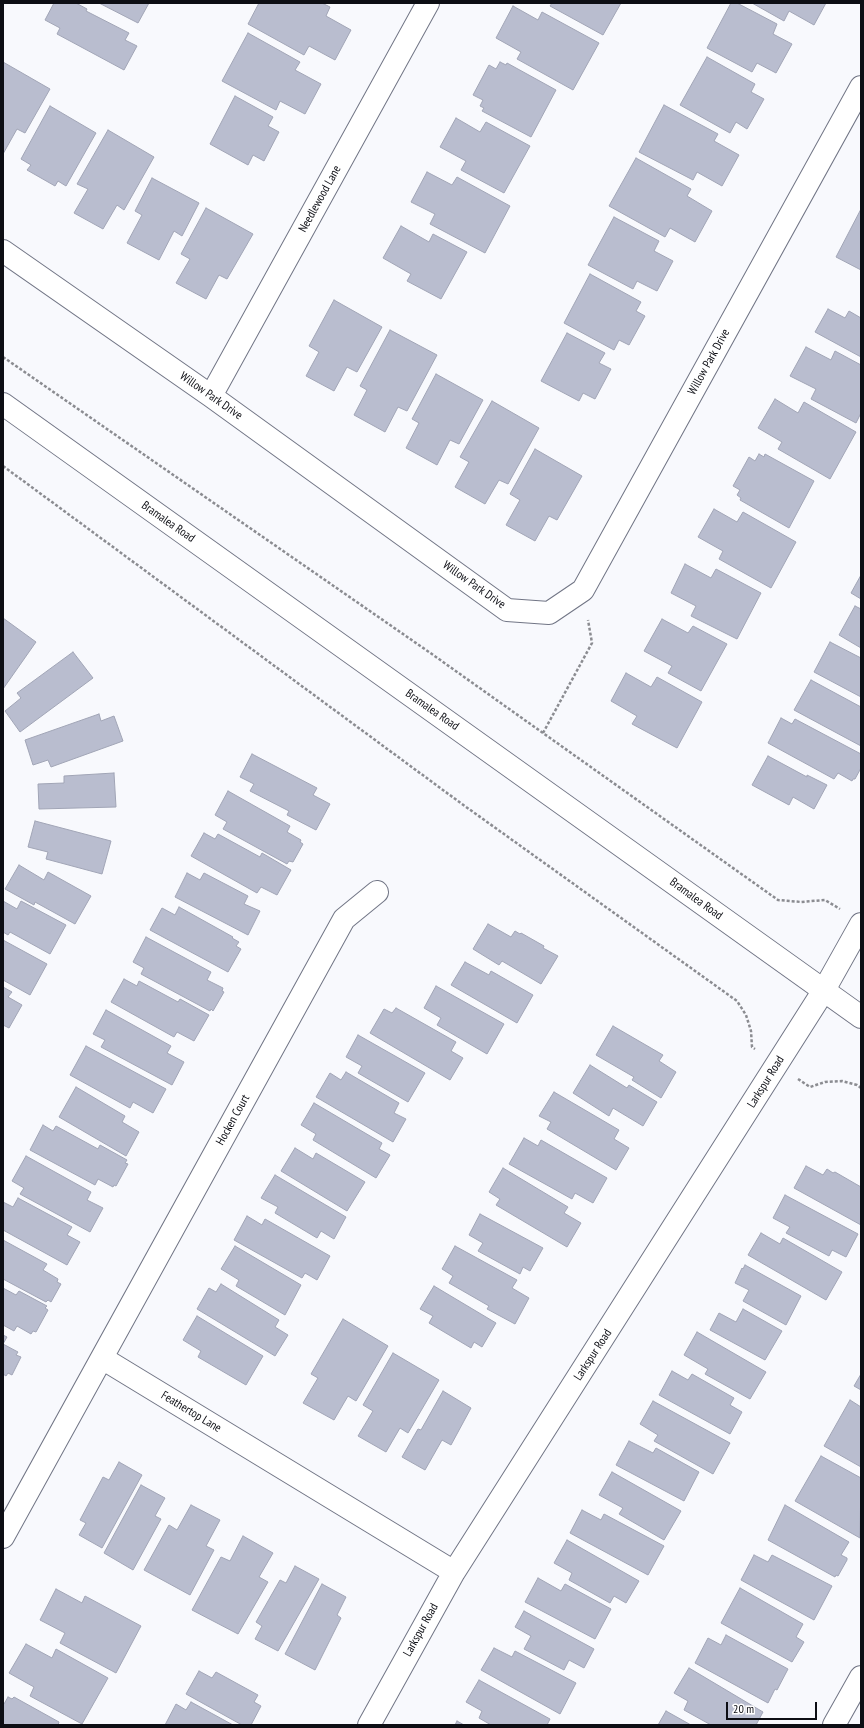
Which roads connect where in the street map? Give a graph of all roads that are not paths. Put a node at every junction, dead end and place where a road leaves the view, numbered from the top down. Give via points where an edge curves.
1 (428, 3) edge
2 (861, 89) edge
3 (3, 251) edge
4 (211, 396) junction
5 (3, 404) edge
6 (377, 892) dead end
7 (861, 924) edge
8 (824, 990) junction
9 (861, 1017) edge
10 (102, 1358) junction
11 (3, 1537) edge
12 (454, 1572) junction
13 (861, 1677) edge
14 (369, 1725) edge
15 (834, 1725) edge

1 - 4 street, Needlewood Lane
2 - 4 street, Willow Park Drive via 583,590 549,613 507,610
3 - 4 street, Willow Park Drive
5 - 8 street, Bramalea Road
6 - 10 street, Hocken Court via 344,919
7 - 8 street, Larkspur Road
8 - 9 street, Bramalea Road
8 - 12 street, Larkspur Road
10 - 11 street
10 - 12 street, Feathertop Lane
12 - 14 street, Larkspur Road
13 - 15 street

